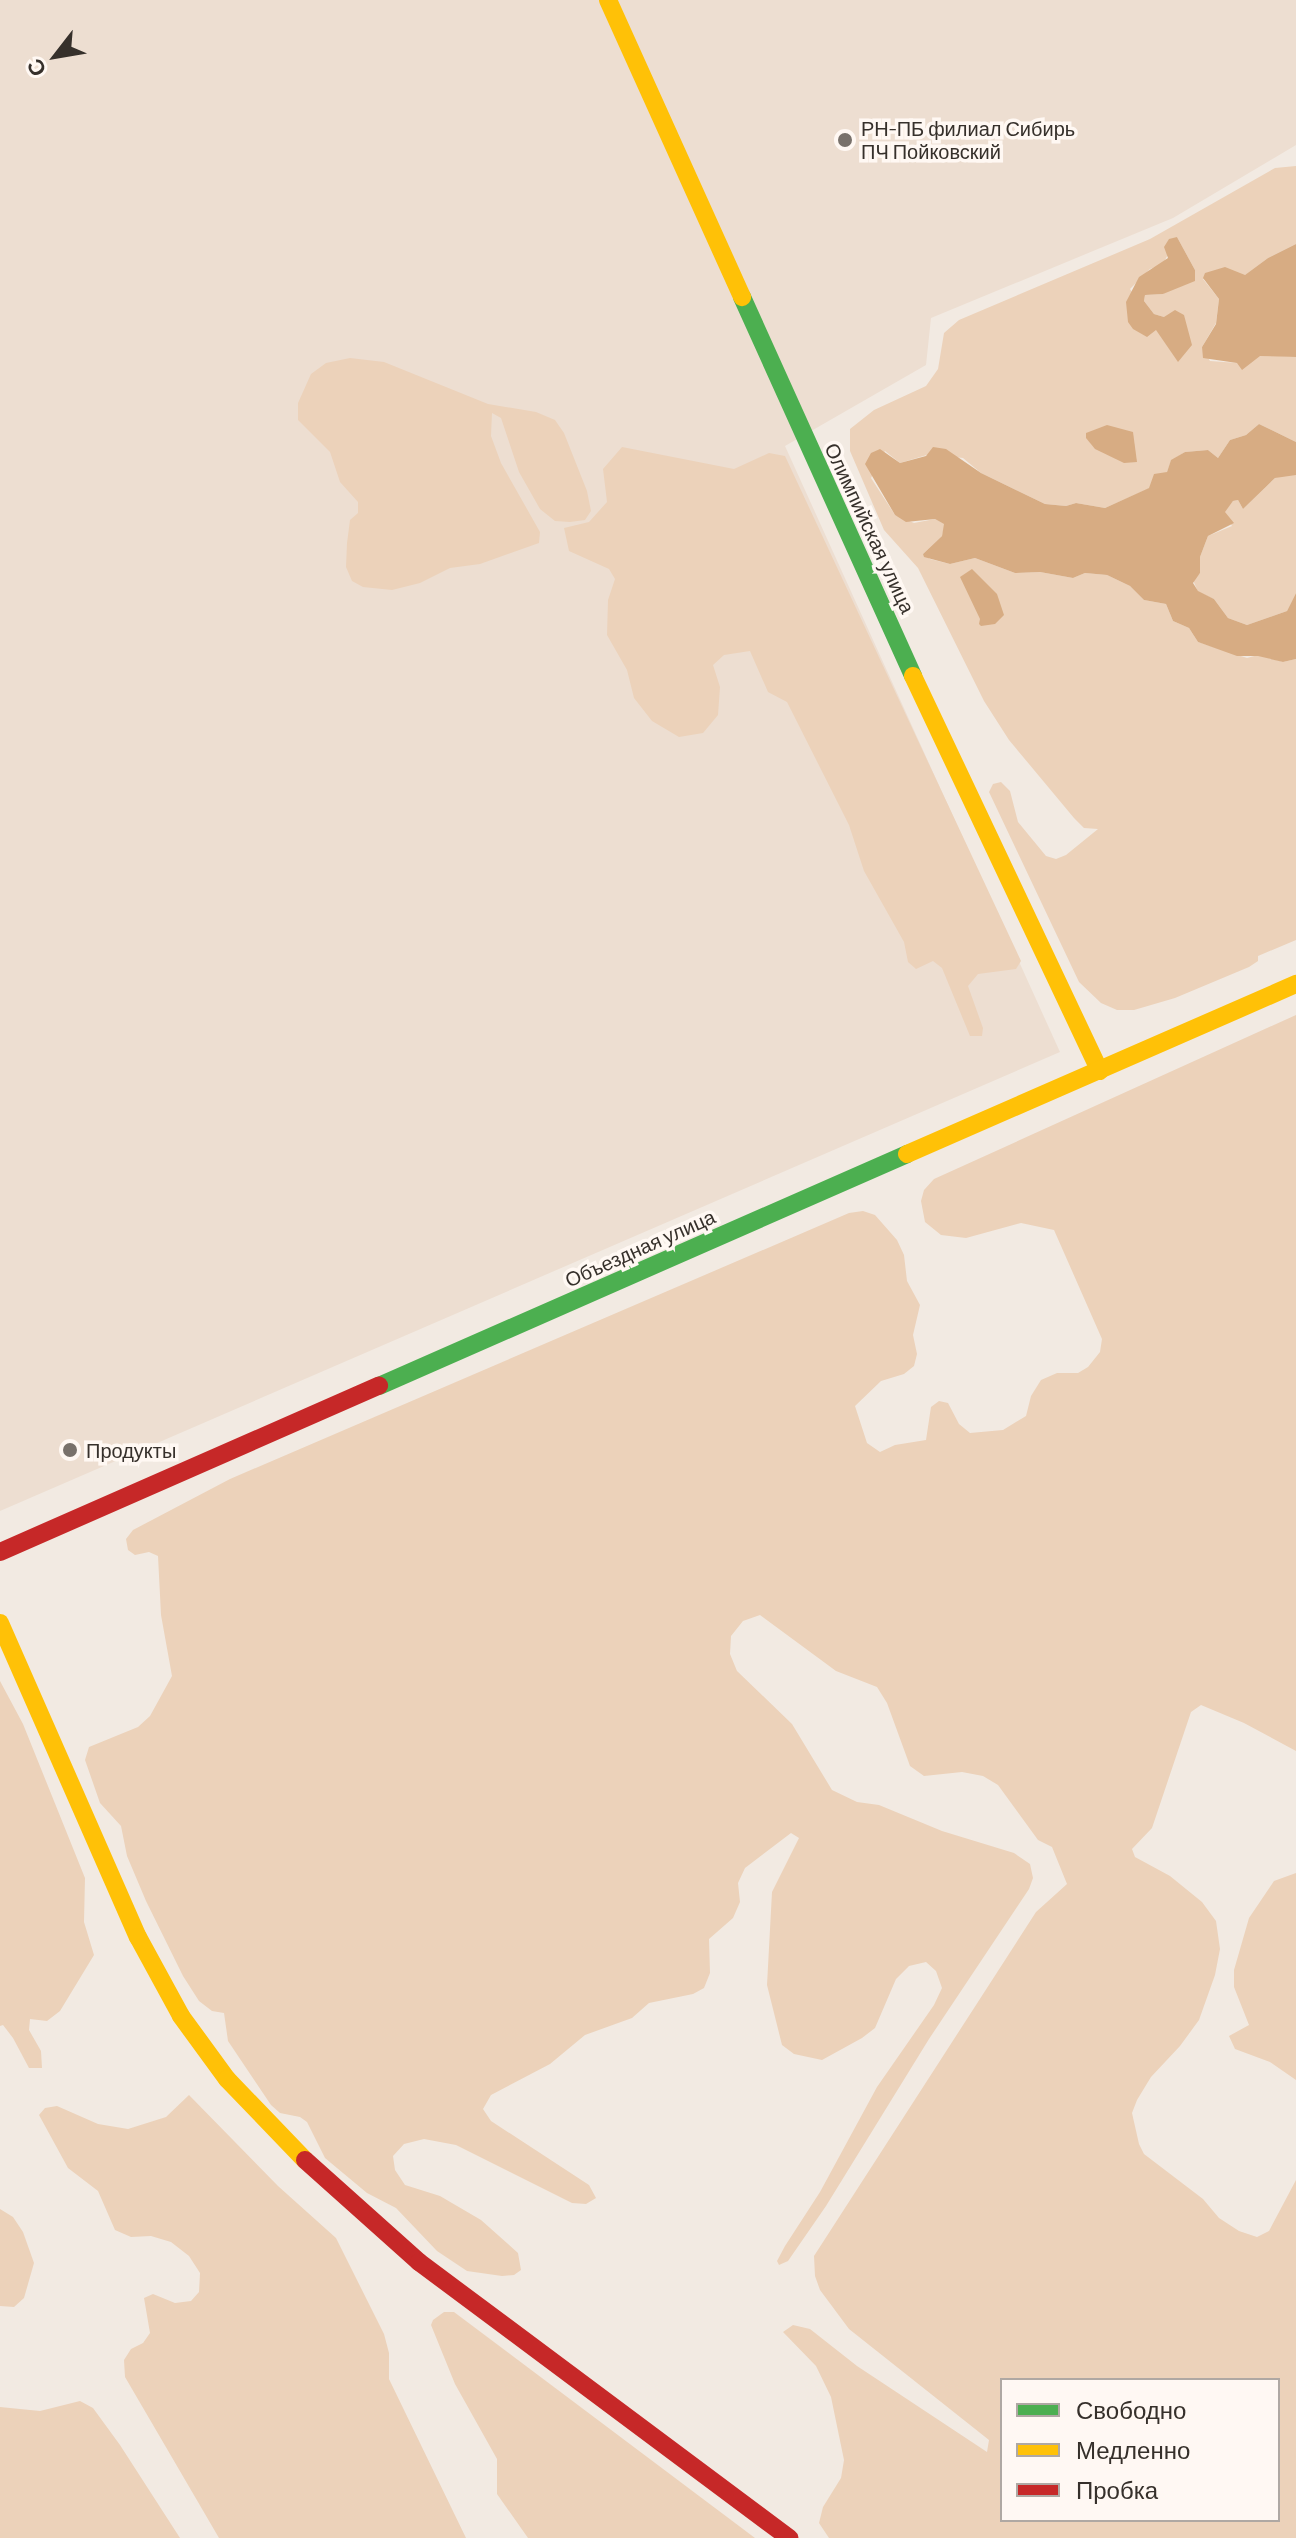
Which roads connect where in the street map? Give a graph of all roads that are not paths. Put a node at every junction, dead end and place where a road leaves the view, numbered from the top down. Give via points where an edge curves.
1 (608, 0) edge
2 (1296, 984) edge
3 (1100, 1071) junction
4 (0, 1552) edge
5 (0, 1623) edge
6 (789, 2538) edge

1 - 3 street, Олимпийская улица via 930,713
2 - 3 street, Объездная улица
3 - 4 street, Объездная улица
5 - 6 street via 138,1937 181,2016 227,2079 331,2187 419,2262

